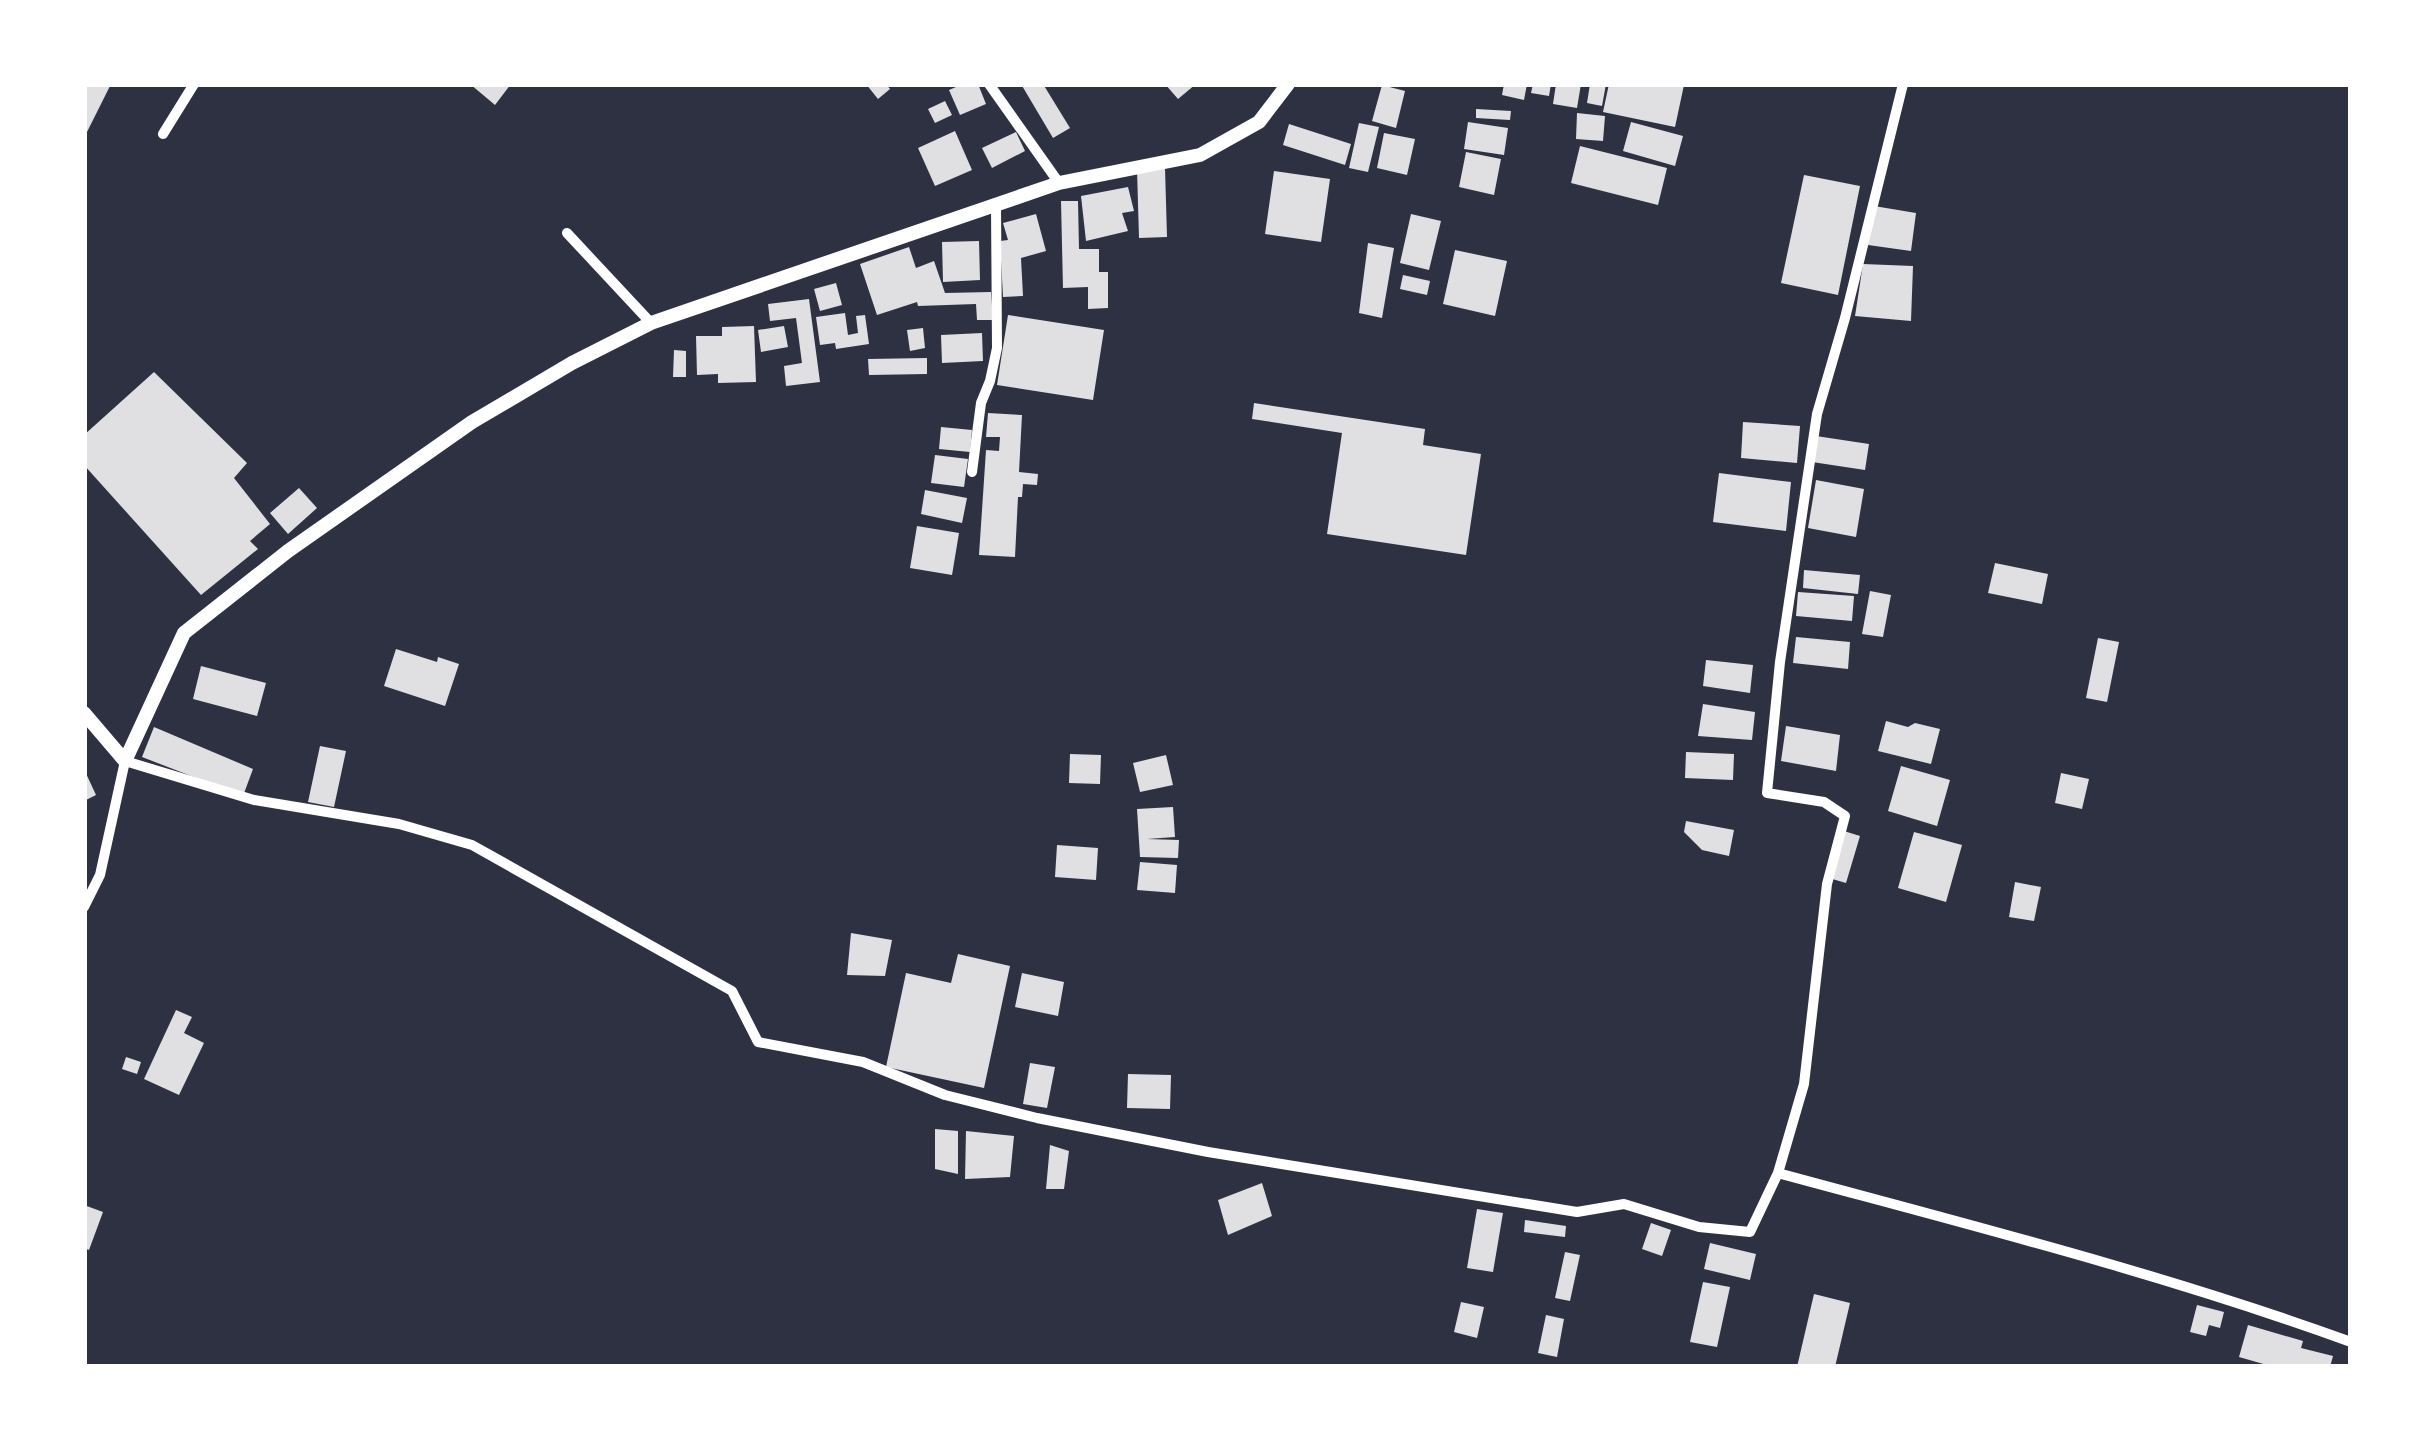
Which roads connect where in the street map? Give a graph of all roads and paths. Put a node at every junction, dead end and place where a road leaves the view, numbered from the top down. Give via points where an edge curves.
1 (194, 84) edge
2 (989, 84) edge
3 (1288, 84) edge
4 (1903, 84) edge
5 (163, 134) dead end
6 (1059, 183) junction
7 (996, 205) junction
8 (568, 233) dead end
9 (651, 323) junction
10 (972, 472) dead end
11 (84, 713) edge
12 (125, 761) junction
13 (84, 907) edge
14 (1778, 1173) junction
15 (2351, 1342) edge

1 - 5 street
2 - 6 street
3 - 6 street via 1259,122 1200,155
4 - 14 street via 1816,414 1780,662 1767,793 1824,802 1845,816 1827,884 1804,1084
6 - 7 street
7 - 9 street
7 - 10 street via 997,347
8 - 9 street
9 - 12 street via 472,422 184,633
11 - 12 street
12 - 13 street via 100,875
12 - 14 street via 254,800 472,845 732,991 758,1042 863,1062 968,1101 1208,1152 1577,1212 1624,1204 1750,1232
14 - 15 street via 2103,1261

